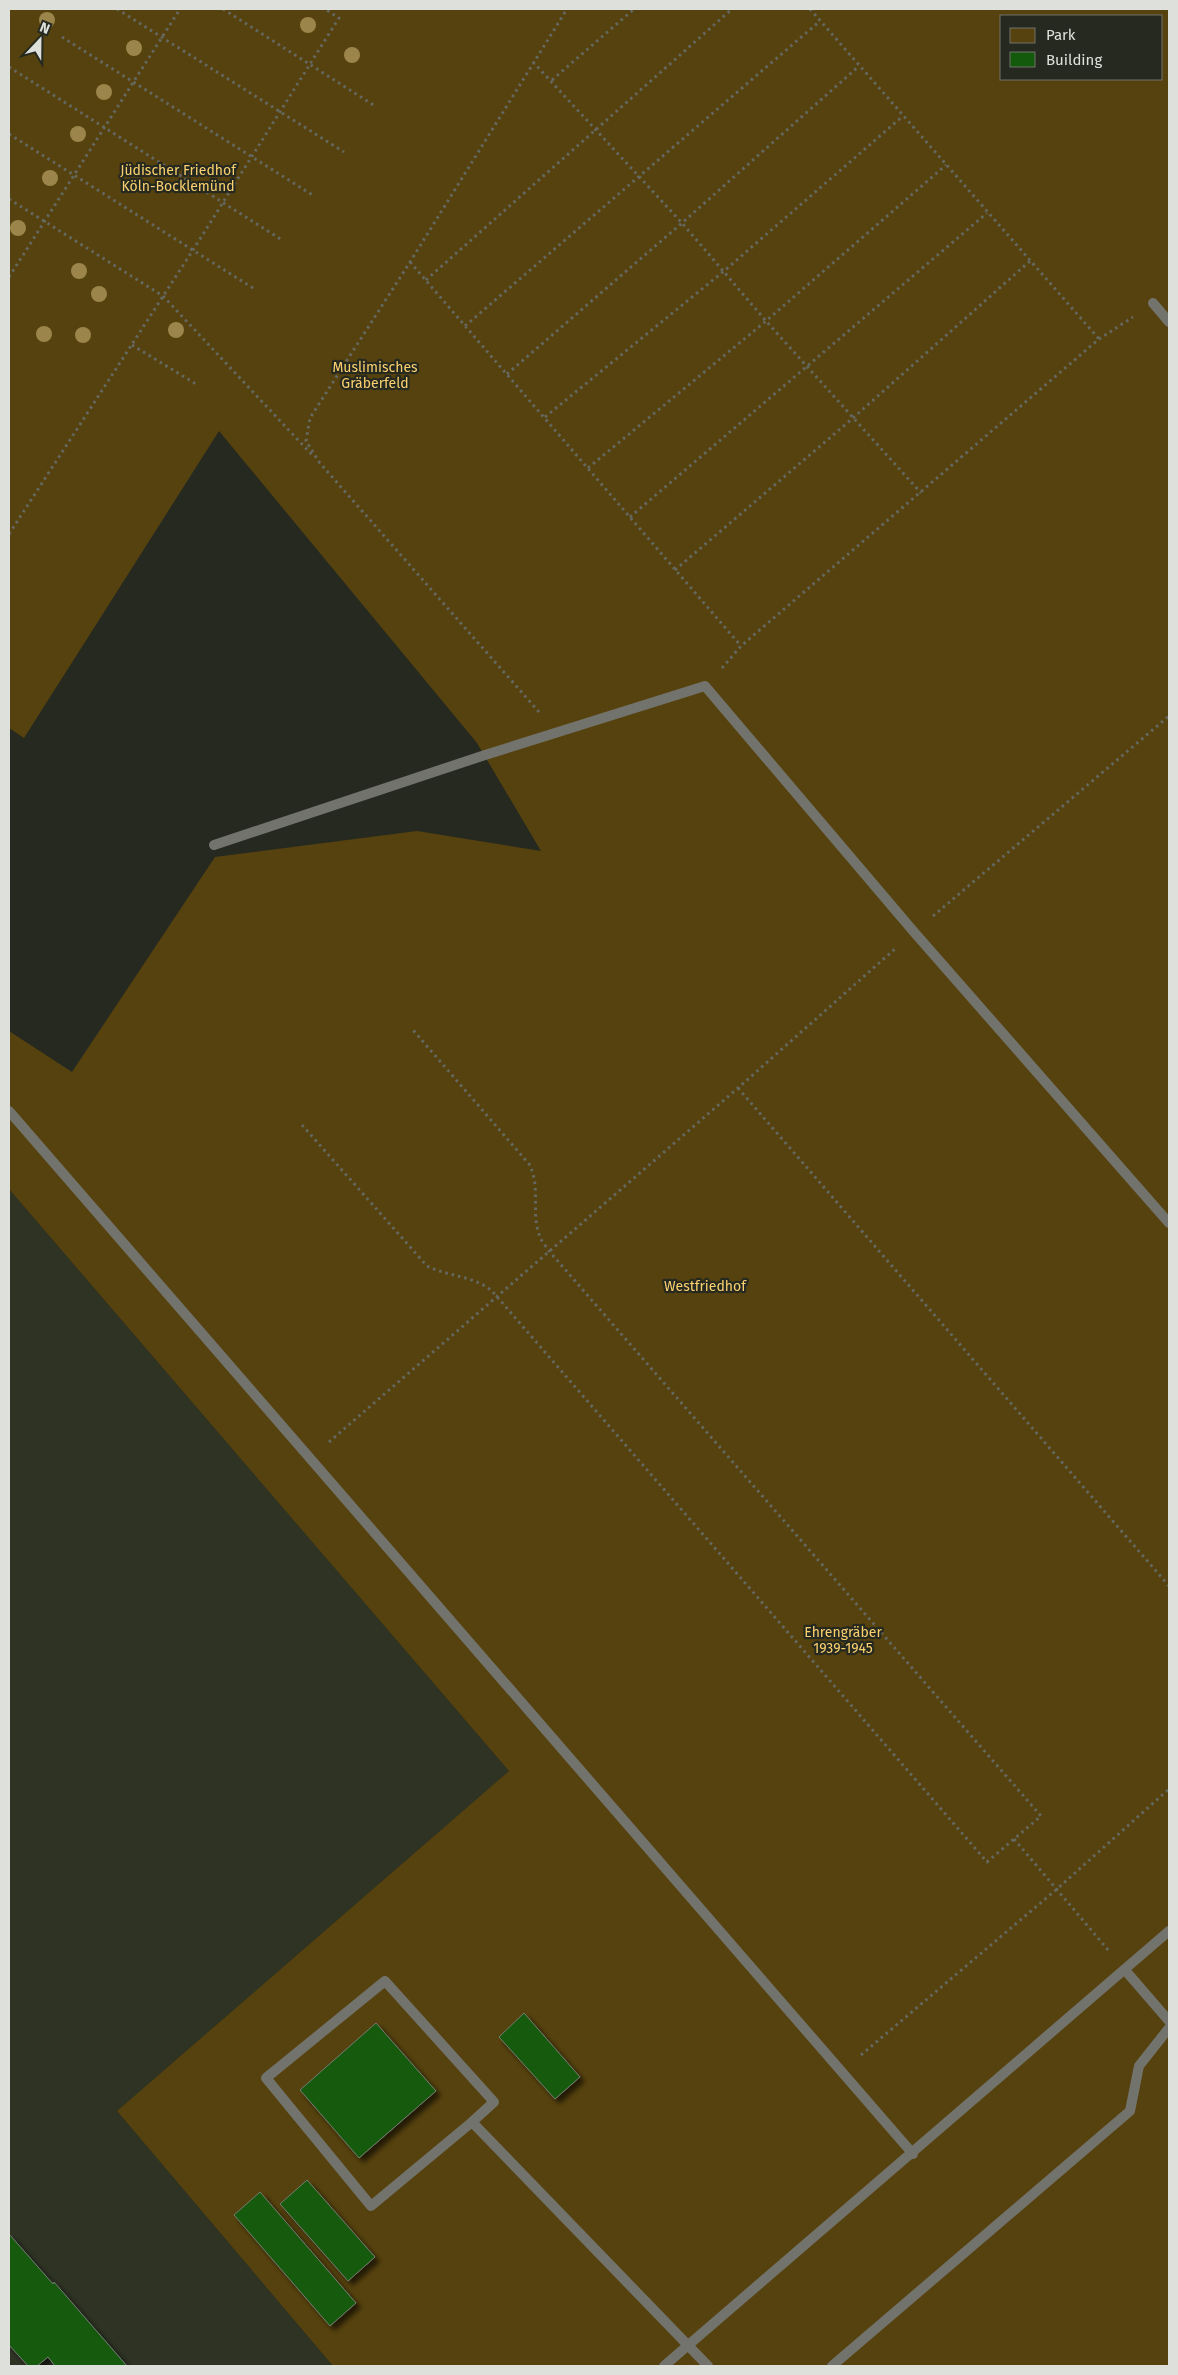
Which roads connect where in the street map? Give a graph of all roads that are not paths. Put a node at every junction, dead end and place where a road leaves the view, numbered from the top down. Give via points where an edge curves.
1 (1153, 303) road end
2 (1169, 322) edge
3 (214, 845) dead end
4 (9, 1111) edge
5 (1169, 1223) edge
6 (1169, 1931) edge
7 (1124, 1970) junction
8 (1169, 2021) edge
9 (1169, 2028) edge
10 (472, 2122) junction
11 (912, 2154) junction
12 (689, 2344) junction
13 (664, 2366) edge
14 (708, 2366) edge
15 (832, 2366) edge

1 - 2 lane
3 - 5 lane via 706,686 914,932
4 - 11 lane
6 - 7 lane
7 - 8 lane
7 - 11 lane
9 - 15 lane via 1139,2066 1130,2111
10 - 10 lane via 372,2206 266,2078 385,1981 494,2102
10 - 12 lane
11 - 12 lane
12 - 13 lane
12 - 14 lane

